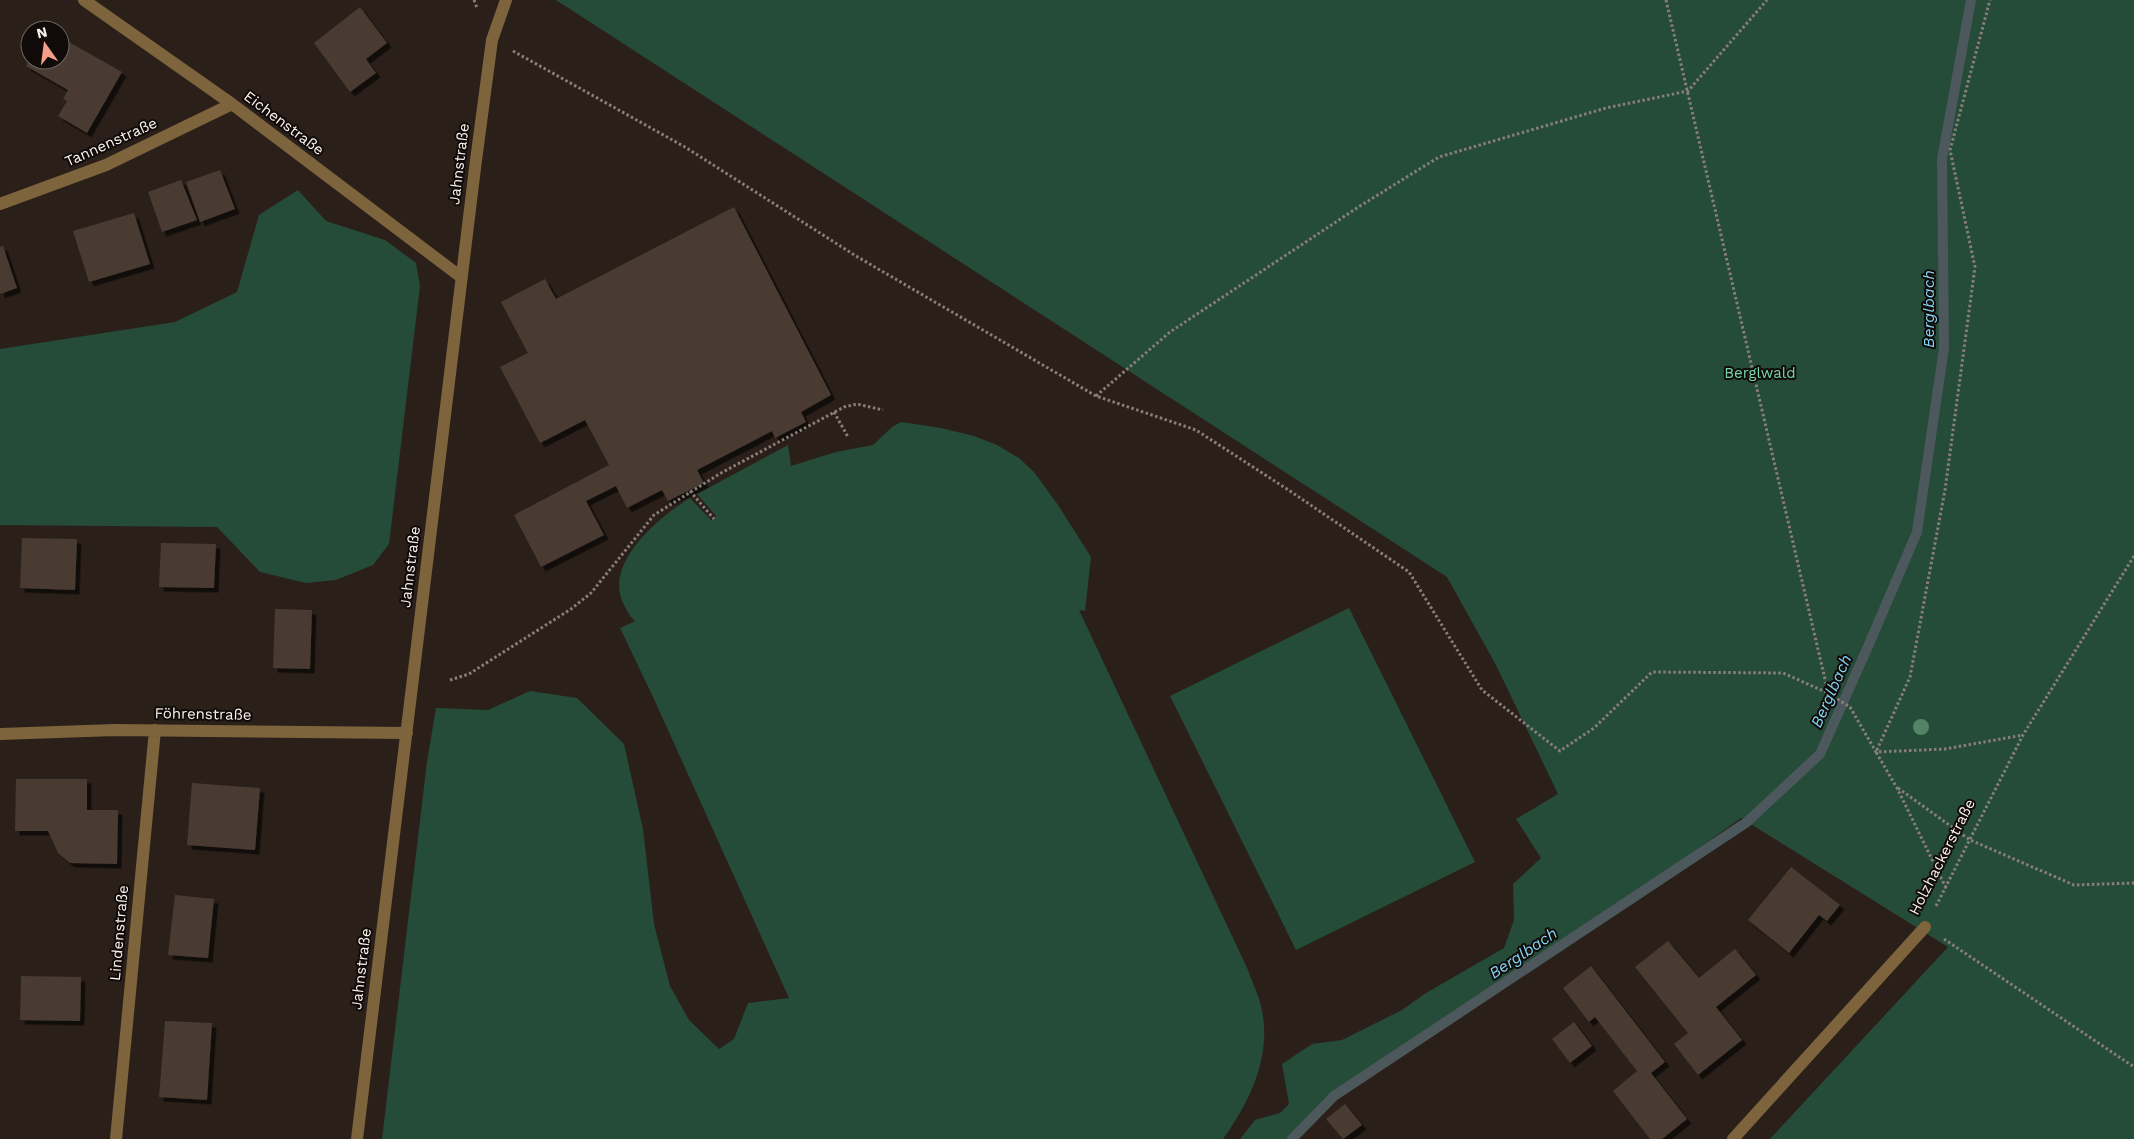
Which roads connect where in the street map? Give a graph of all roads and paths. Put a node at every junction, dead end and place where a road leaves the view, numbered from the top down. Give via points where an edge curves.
1 (84, 0) edge
2 (506, 0) edge
3 (1666, 0) edge
4 (1767, 0) edge
5 (1990, 0) edge
6 (492, 40) junction
7 (1688, 91) junction
8 (232, 104) junction
9 (0, 204) edge
10 (461, 277) junction
11 (1096, 396) junction
12 (883, 410) dead end
13 (834, 412) junction
14 (848, 437) dead end
15 (690, 491) junction
16 (714, 519) dead end
17 (2134, 556) edge
18 (450, 680) dead end
19 (1828, 692) junction
20 (155, 730) junction
21 (407, 733) junction
22 (0, 734) edge
23 (2023, 735) junction
24 (1876, 752) junction
25 (1897, 788) junction
26 (1970, 840) junction
27 (2134, 883) edge
28 (1946, 888) junction
29 (1925, 927) junction
30 (2134, 1067) edge
31 (116, 1139) edge
32 (357, 1139) edge
33 (1733, 1139) edge

1 - 8 street, Eichenstraße
2 - 6 street, Jahnstraße
3 - 7 path
4 - 7 path
5 - 24 path via 1950,150 1975,267 1945,490 1910,677
6 - 10 street, Jahnstraße
6 - 11 path via 685,147 856,256
7 - 11 path via 1606,108 1439,157 1170,332
7 - 19 path
8 - 9 street, Tannenstraße via 106,165
8 - 10 street, Eichenstraße
10 - 21 street, Jahnstraße
11 - 19 path via 1196,430 1409,572 1482,690 1560,751 1594,728 1652,672 1783,674
12 - 13 path via 857,404
13 - 14 path
13 - 15 path
15 - 16 path
15 - 18 path via 654,515 592,594 469,674
17 - 23 path, Holzhackerstraße
19 - 24 path via 1850,707
20 - 21 street, Föhrenstraße
20 - 22 street, Föhrenstraße
20 - 31 street, Lindenstraße
21 - 32 street, Jahnstraße
23 - 24 path via 1945,749
23 - 26 path, Holzhackerstraße
24 - 25 path
25 - 26 path
25 - 28 path
26 - 27 path via 2074,885
26 - 28 path, Holzhackerstraße
28 - 29 path, Holzhackerstraße
29 - 30 path
29 - 33 street, Holzhackerstraße

